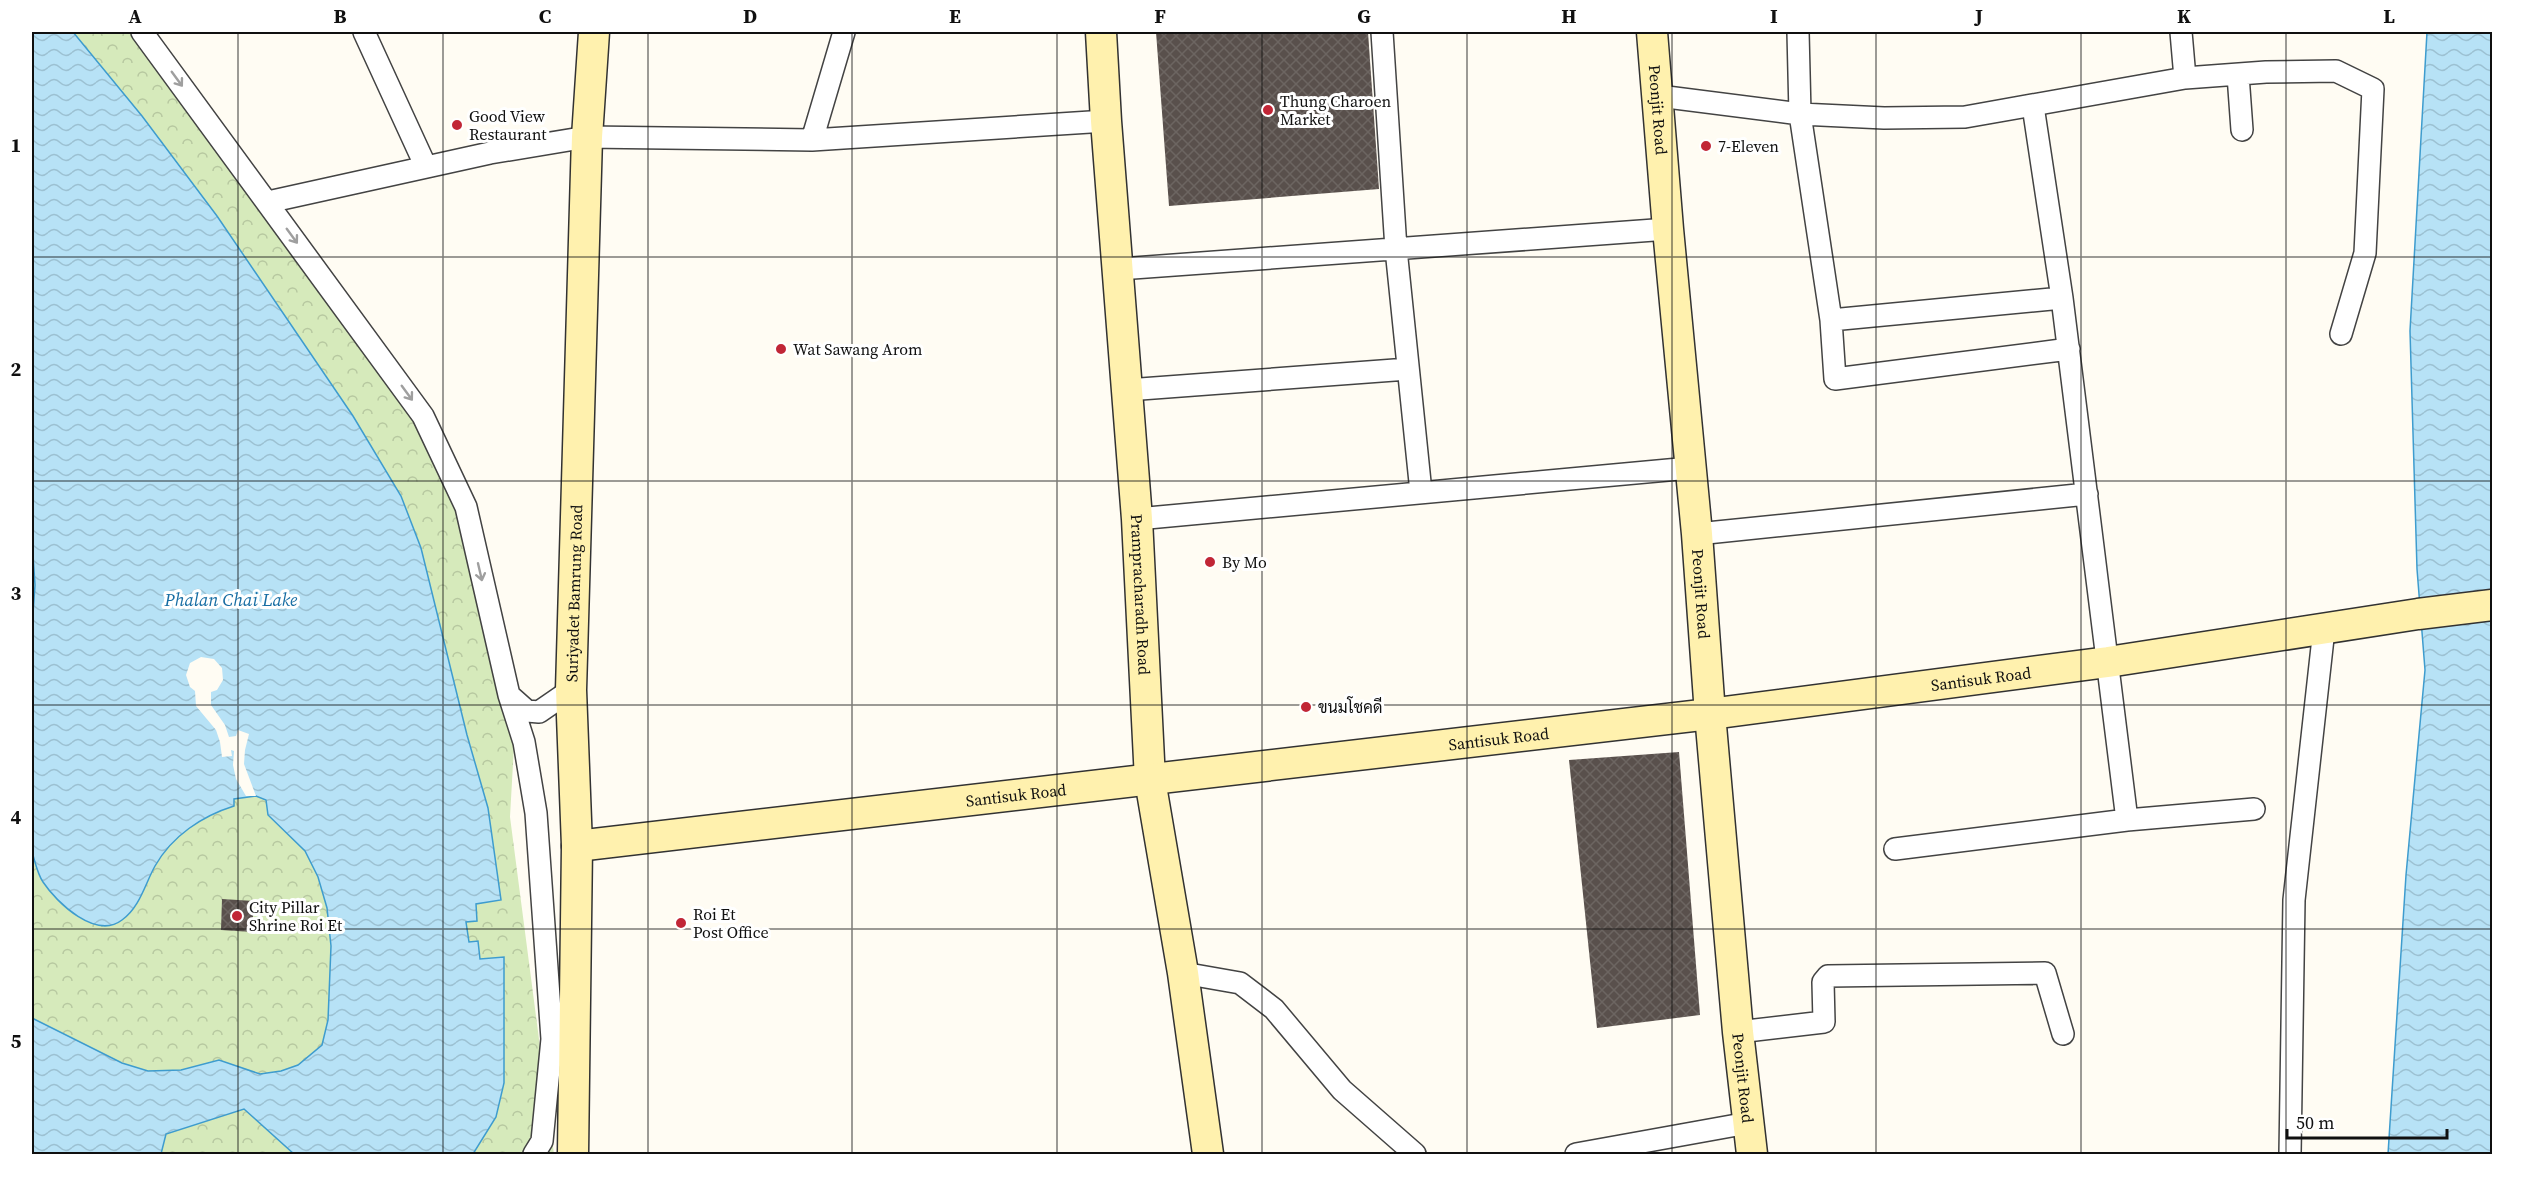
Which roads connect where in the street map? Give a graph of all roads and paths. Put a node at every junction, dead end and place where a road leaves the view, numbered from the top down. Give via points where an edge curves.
1 (142, 32) edge
2 (364, 32) edge
3 (594, 32) edge
4 (844, 32) edge
5 (1101, 32) edge
6 (1382, 32) edge
7 (1652, 32) edge
8 (1798, 32) edge
9 (2181, 32) edge
10 (2238, 75) junction
11 (2185, 78) junction
12 (1659, 96) junction
13 (2033, 106) junction
14 (1800, 114) junction
15 (1106, 120) junction
16 (2242, 130) dead end
17 (587, 137) junction
18 (812, 140) junction
19 (426, 167) junction
20 (267, 202) junction
21 (1668, 229) junction
22 (1396, 249) junction
23 (1119, 269) junction
24 (2062, 298) junction
25 (1831, 320) junction
26 (2342, 334) dead end
27 (2069, 349) junction
28 (1408, 369) junction
29 (1127, 390) junction
30 (1690, 468) junction
31 (1421, 492) junction
32 (2088, 494) junction
33 (1137, 519) junction
34 (1697, 534) junction
35 (2493, 605) edge
36 (2324, 629) junction
37 (2108, 662) junction
38 (571, 690) junction
39 (509, 695) junction
40 (1710, 714) junction
41 (1150, 780) junction
42 (2254, 809) dead end
43 (2127, 820) junction
44 (577, 846) junction
45 (1895, 849) dead end
46 (1183, 973) junction
47 (1738, 1032) junction
48 (2063, 1034) dead end
49 (1748, 1123) junction
50 (534, 1155) edge
51 (573, 1155) edge
52 (1208, 1155) edge
53 (1415, 1155) edge
54 (1576, 1155) edge
55 (1752, 1155) edge
56 (2290, 1155) edge

1 -> 20 street
2 - 19 street
3 - 17 street, Suriyadet Bamrung Road
4 - 18 street
5 - 15 street, Prampracharadh Road
6 - 22 street
7 - 12 street, Peonjit Road
8 - 14 street
9 - 11 street
10 - 11 street
10 - 16 street
10 - 26 street via 2336,71 2373,90 2365,253
11 - 13 street
12 - 14 street
12 - 21 street, Peonjit Road
13 - 14 street via 1965,117
13 - 24 street
14 - 25 street
15 - 18 street
15 - 23 street, Prampracharadh Road
17 - 18 street
17 - 19 street
17 - 38 street, Suriyadet Bamrung Road
19 - 20 street
20 -> 39 street via 423,416 466,507
21 - 22 street
21 - 30 street, Peonjit Road
22 - 23 street
22 - 28 street
23 - 29 street, Prampracharadh Road
24 - 25 street
24 - 27 street
25 - 27 street via 1835,379
27 - 32 street
28 - 29 street
28 - 31 street
29 - 33 street, Prampracharadh Road
30 - 31 street
30 - 34 street, Peonjit Road
31 - 33 street
32 - 34 street
32 - 37 street
33 - 41 street, Prampracharadh Road
34 - 40 street, Peonjit Road
35 - 36 street, Santisuk Road
36 - 37 street, Santisuk Road
36 - 56 street via 2294,900
37 - 40 street, Santisuk Road
37 - 43 street
38 - 39 street via 539,712 526,711
38 - 44 street, Suriyadet Bamrung Road
39 - 50 street via 524,742 536,813 549,968 552,1039 542,1141
40 - 41 street, Santisuk Road
40 - 47 street, Peonjit Road
41 - 44 street, Santisuk Road
41 - 46 street, Prampracharadh Road
42 - 43 street
43 - 45 street
44 - 51 street, Suriyadet Bamrung Road
46 - 52 street, Prampracharadh Road
46 - 53 street via 1240,983 1274,1009 1342,1090
47 - 48 street via 1824,1022 1823,982 1828,976 2045,973
47 - 49 street, Peonjit Road
49 - 54 street
49 - 55 street, Peonjit Road

